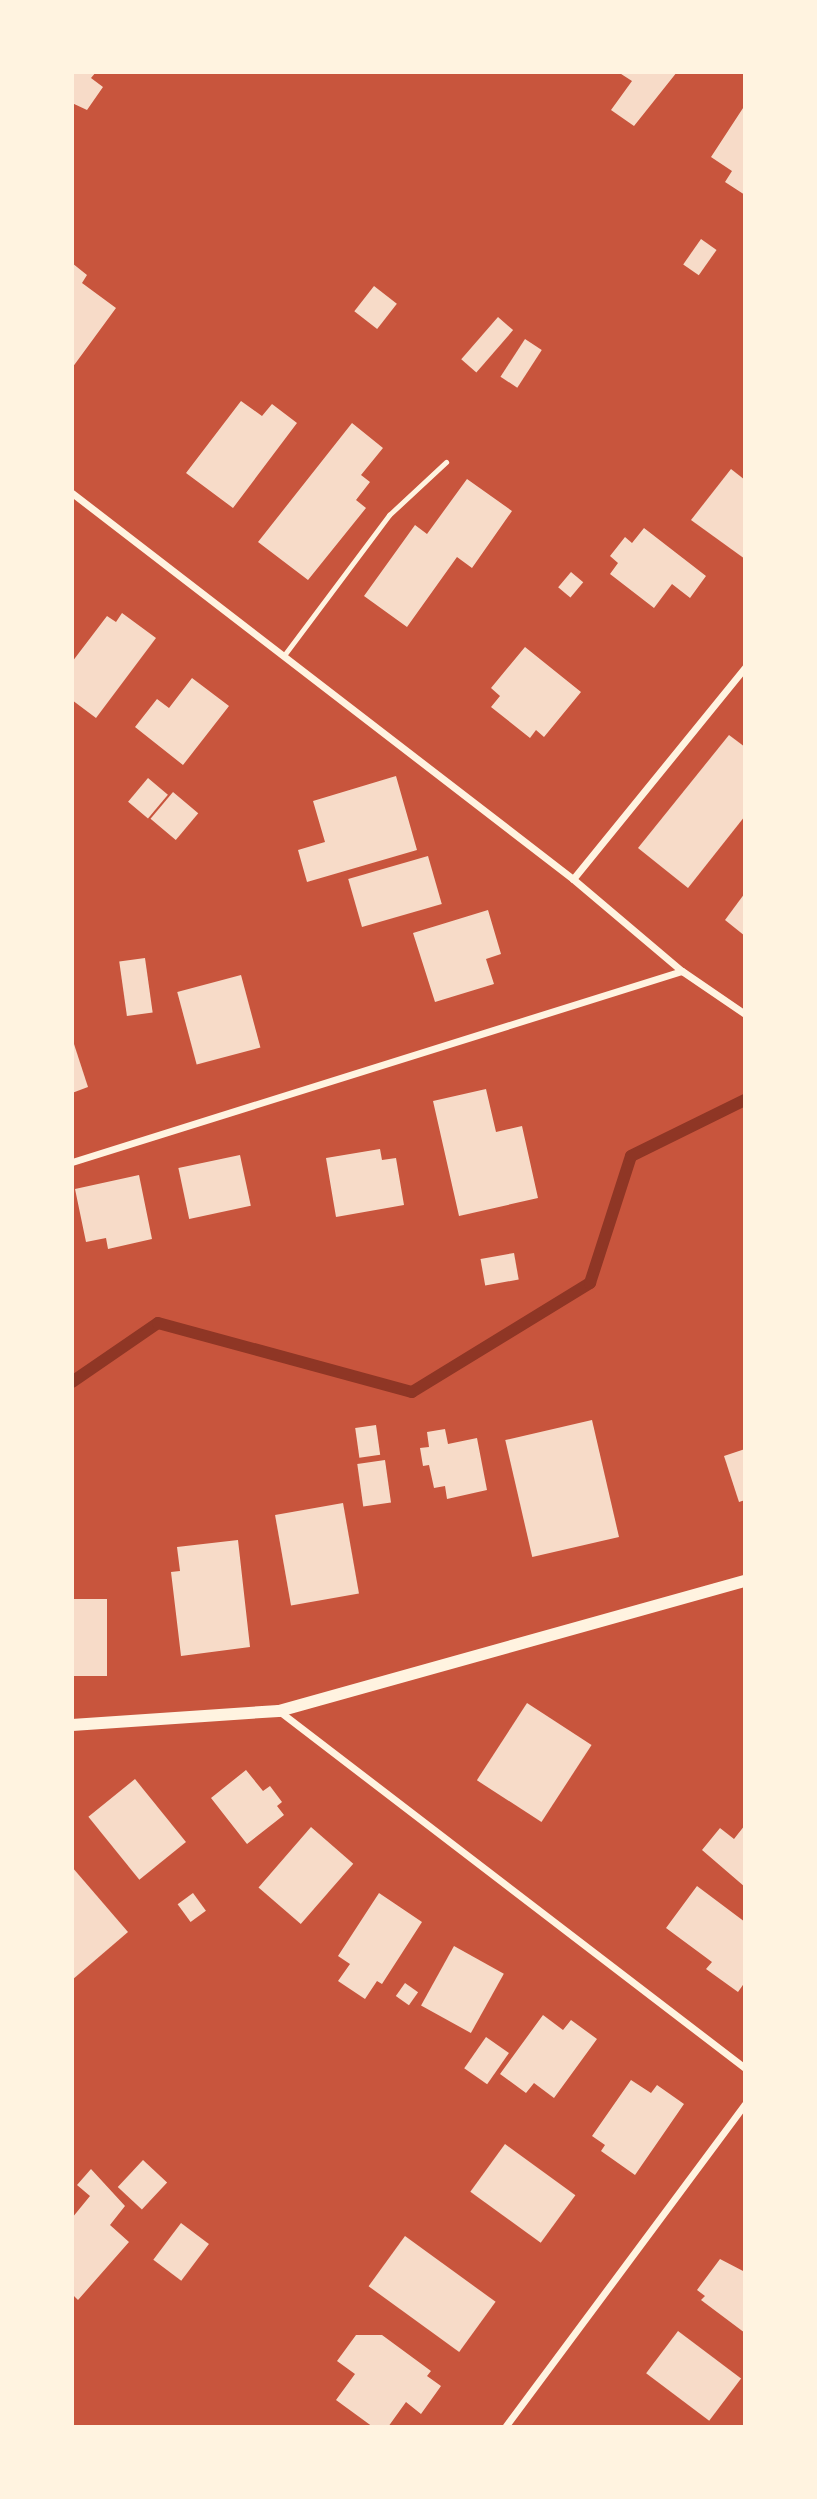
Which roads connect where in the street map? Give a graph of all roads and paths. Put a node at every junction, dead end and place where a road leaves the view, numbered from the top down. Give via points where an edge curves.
1 (446, 462) dead end
2 (72, 493) edge
3 (285, 654) junction
4 (745, 667) edge
5 (573, 879) junction
6 (682, 971) junction
7 (745, 1014) edge
8 (72, 1162) edge
9 (745, 1581) edge
10 (279, 1711) junction
11 (72, 1725) edge
12 (745, 2068) edge
13 (745, 2104) edge
14 (505, 2427) edge

1 - 3 lane via 389,515
2 - 3 street
3 - 5 street
4 - 5 street
5 - 6 street
6 - 7 street
6 - 8 street
9 - 10 street
10 - 11 street
10 - 12 street
13 - 14 street

